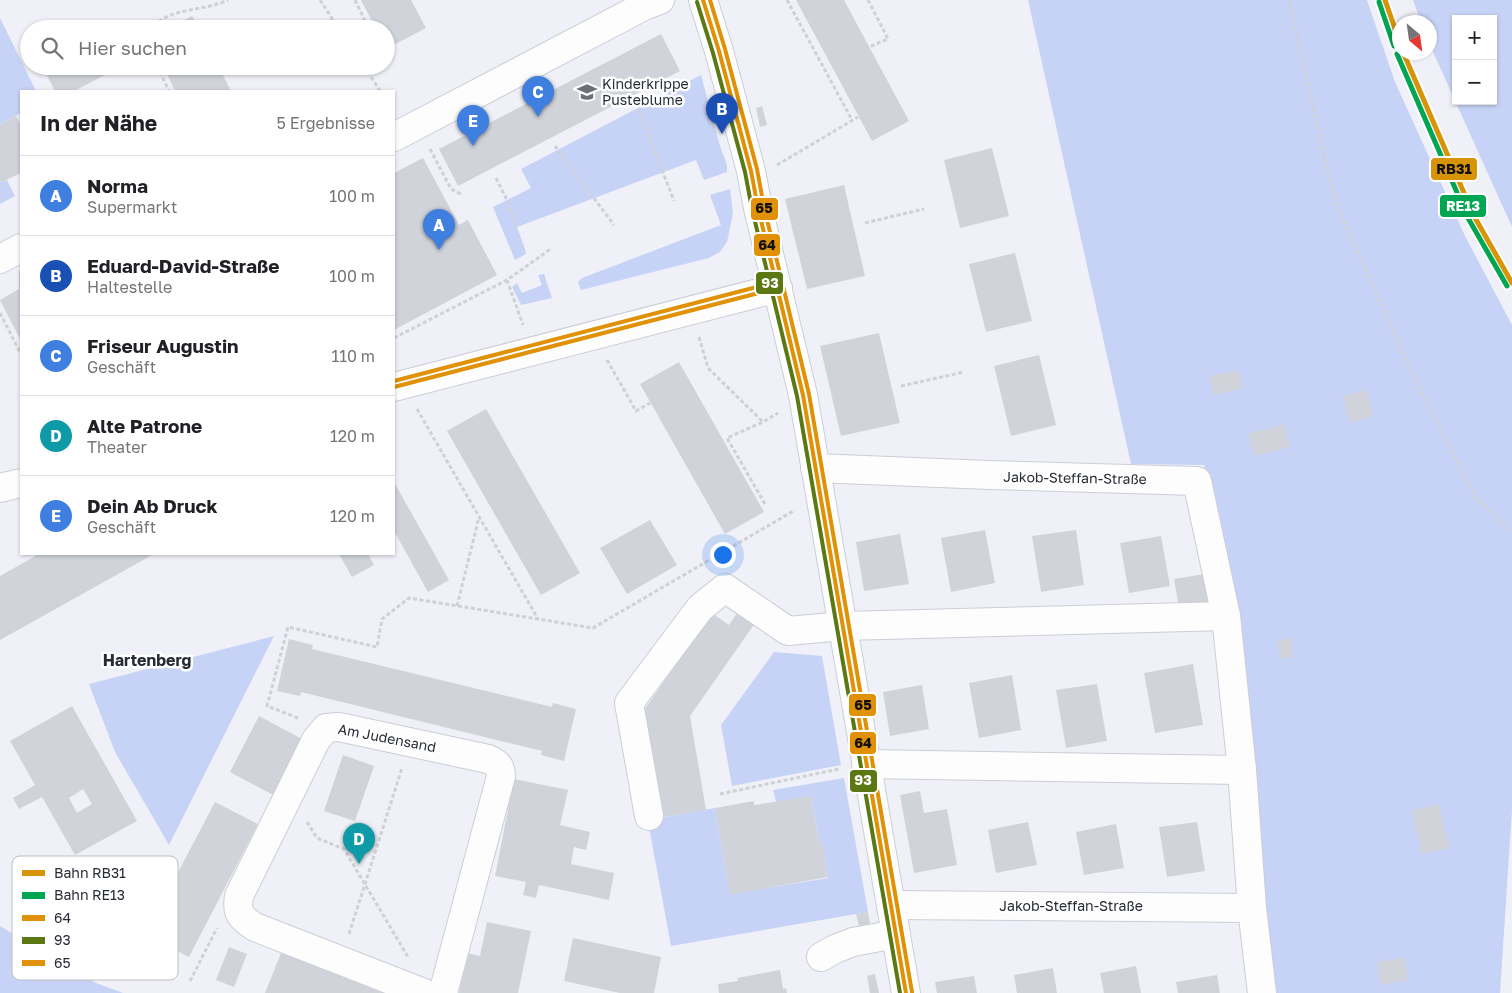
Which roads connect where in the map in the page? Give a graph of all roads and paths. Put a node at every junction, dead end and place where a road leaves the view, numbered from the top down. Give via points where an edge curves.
1 (228, 0) edge
2 (320, 0) edge
3 (355, 0) edge
4 (660, 0) edge
5 (703, 0) edge
6 (787, 0) edge
7 (868, 0) edge
8 (1288, 0) edge
9 (161, 20) edge
10 (333, 20) edge
11 (365, 20) edge
12 (869, 47) dead end
13 (161, 75) edge
14 (370, 75) edge
15 (169, 90) edge
16 (379, 90) edge
17 (636, 103) dead end
18 (858, 117) dead end
19 (852, 120) junction
20 (419, 124) junction
21 (395, 136) edge
22 (555, 146) dead end
23 (496, 178) dead end
24 (753, 180) junction
25 (463, 196) dead end
26 (674, 201) dead end
27 (924, 210) dead end
28 (865, 223) dead end
29 (614, 224) dead end
30 (517, 227) dead end
31 (552, 248) dead end
32 (20, 249) edge
33 (0, 259) edge
34 (507, 280) junction
35 (778, 288) junction
36 (692, 310) junction
37 (0, 313) edge
38 (593, 336) junction
39 (395, 337) edge
40 (20, 352) edge
41 (533, 352) junction
42 (964, 372) dead end
43 (398, 386) edge
44 (901, 386) dead end
45 (650, 403) dead end
46 (778, 413) dead end
47 (763, 422) junction
48 (815, 468) junction
49 (20, 483) edge
50 (0, 488) edge
51 (820, 497) junction
52 (765, 504) dead end
53 (479, 517) junction
54 (1512, 533) edge
55 (457, 606) junction
56 (1226, 616) junction
57 (538, 619) junction
58 (843, 626) junction
59 (326, 728) junction
60 (411, 742) junction
61 (866, 764) junction
62 (1242, 770) junction
63 (720, 794) dead end
64 (288, 797) junction
65 (649, 816) dead end
66 (365, 884) junction
67 (891, 905) junction
68 (237, 907) junction
69 (1252, 908) junction
70 (896, 934) junction
71 (409, 958) dead end
72 (821, 958) dead end
73 (340, 960) junction
74 (190, 981) dead end
75 (424, 993) edge
76 (443, 993) edge
77 (906, 993) edge
78 (1262, 993) edge

1 - 9 path via 179,12
2 - 10 path
3 - 11 path
4 - 20 street
5 - 24 street
6 - 19 path
7 - 12 path via 888,39
8 - 54 path via 1337,206 1419,388 1475,496
13 - 15 path
14 - 16 path
17 - 26 path
18 - 19 path
19 - 24 path
20 - 21 street
20 - 25 path via 451,189
22 - 29 path
23 - 30 path
24 - 35 street
27 - 28 path
31 - 34 path
32 - 33 street
34 - 39 path
34 - 41 path
35 - 36 street
35 - 48 street via 803,395
36 - 38 street
36 - 47 path via 708,368
37 - 40 path
38 - 41 street
38 - 45 path via 636,411
41 - 43 street
42 - 44 path
43 - 53 path
46 - 47 path
47 - 52 path via 727,438
48 - 51 street
48 - 56 street, Jakob-Steffan-Straße via 1197,481
49 - 50 street
51 - 57 path via 593,628
51 - 58 street
53 - 55 path
53 - 57 path
55 - 57 path
55 - 59 path via 409,598 382,619 377,646 288,627 267,706
56 - 58 street
56 - 62 street, Jakob-Steffan-Straße
58 - 61 street
58 - 65 street via 788,631 725,588 700,608 629,704
59 - 60 street, Am Judensand via 339,727
59 - 64 street, Am Judensand via 316,740
60 - 66 path
60 - 76 street, Am Judensand via 488,759 501,768
61 - 62 street
61 - 63 path
61 - 67 street
62 - 69 street, Jakob-Steffan-Straße
64 - 66 path via 318,838 344,849
64 - 68 street, Am Judensand via 239,896
66 - 71 path
66 - 73 path
67 - 69 street, Jakob-Steffan-Straße
67 - 70 street
68 - 73 street via 255,928
68 - 74 path via 224,915
69 - 78 street, Jakob-Steffan-Straße
70 - 72 street via 853,942 835,948
70 - 77 street
73 - 75 street

